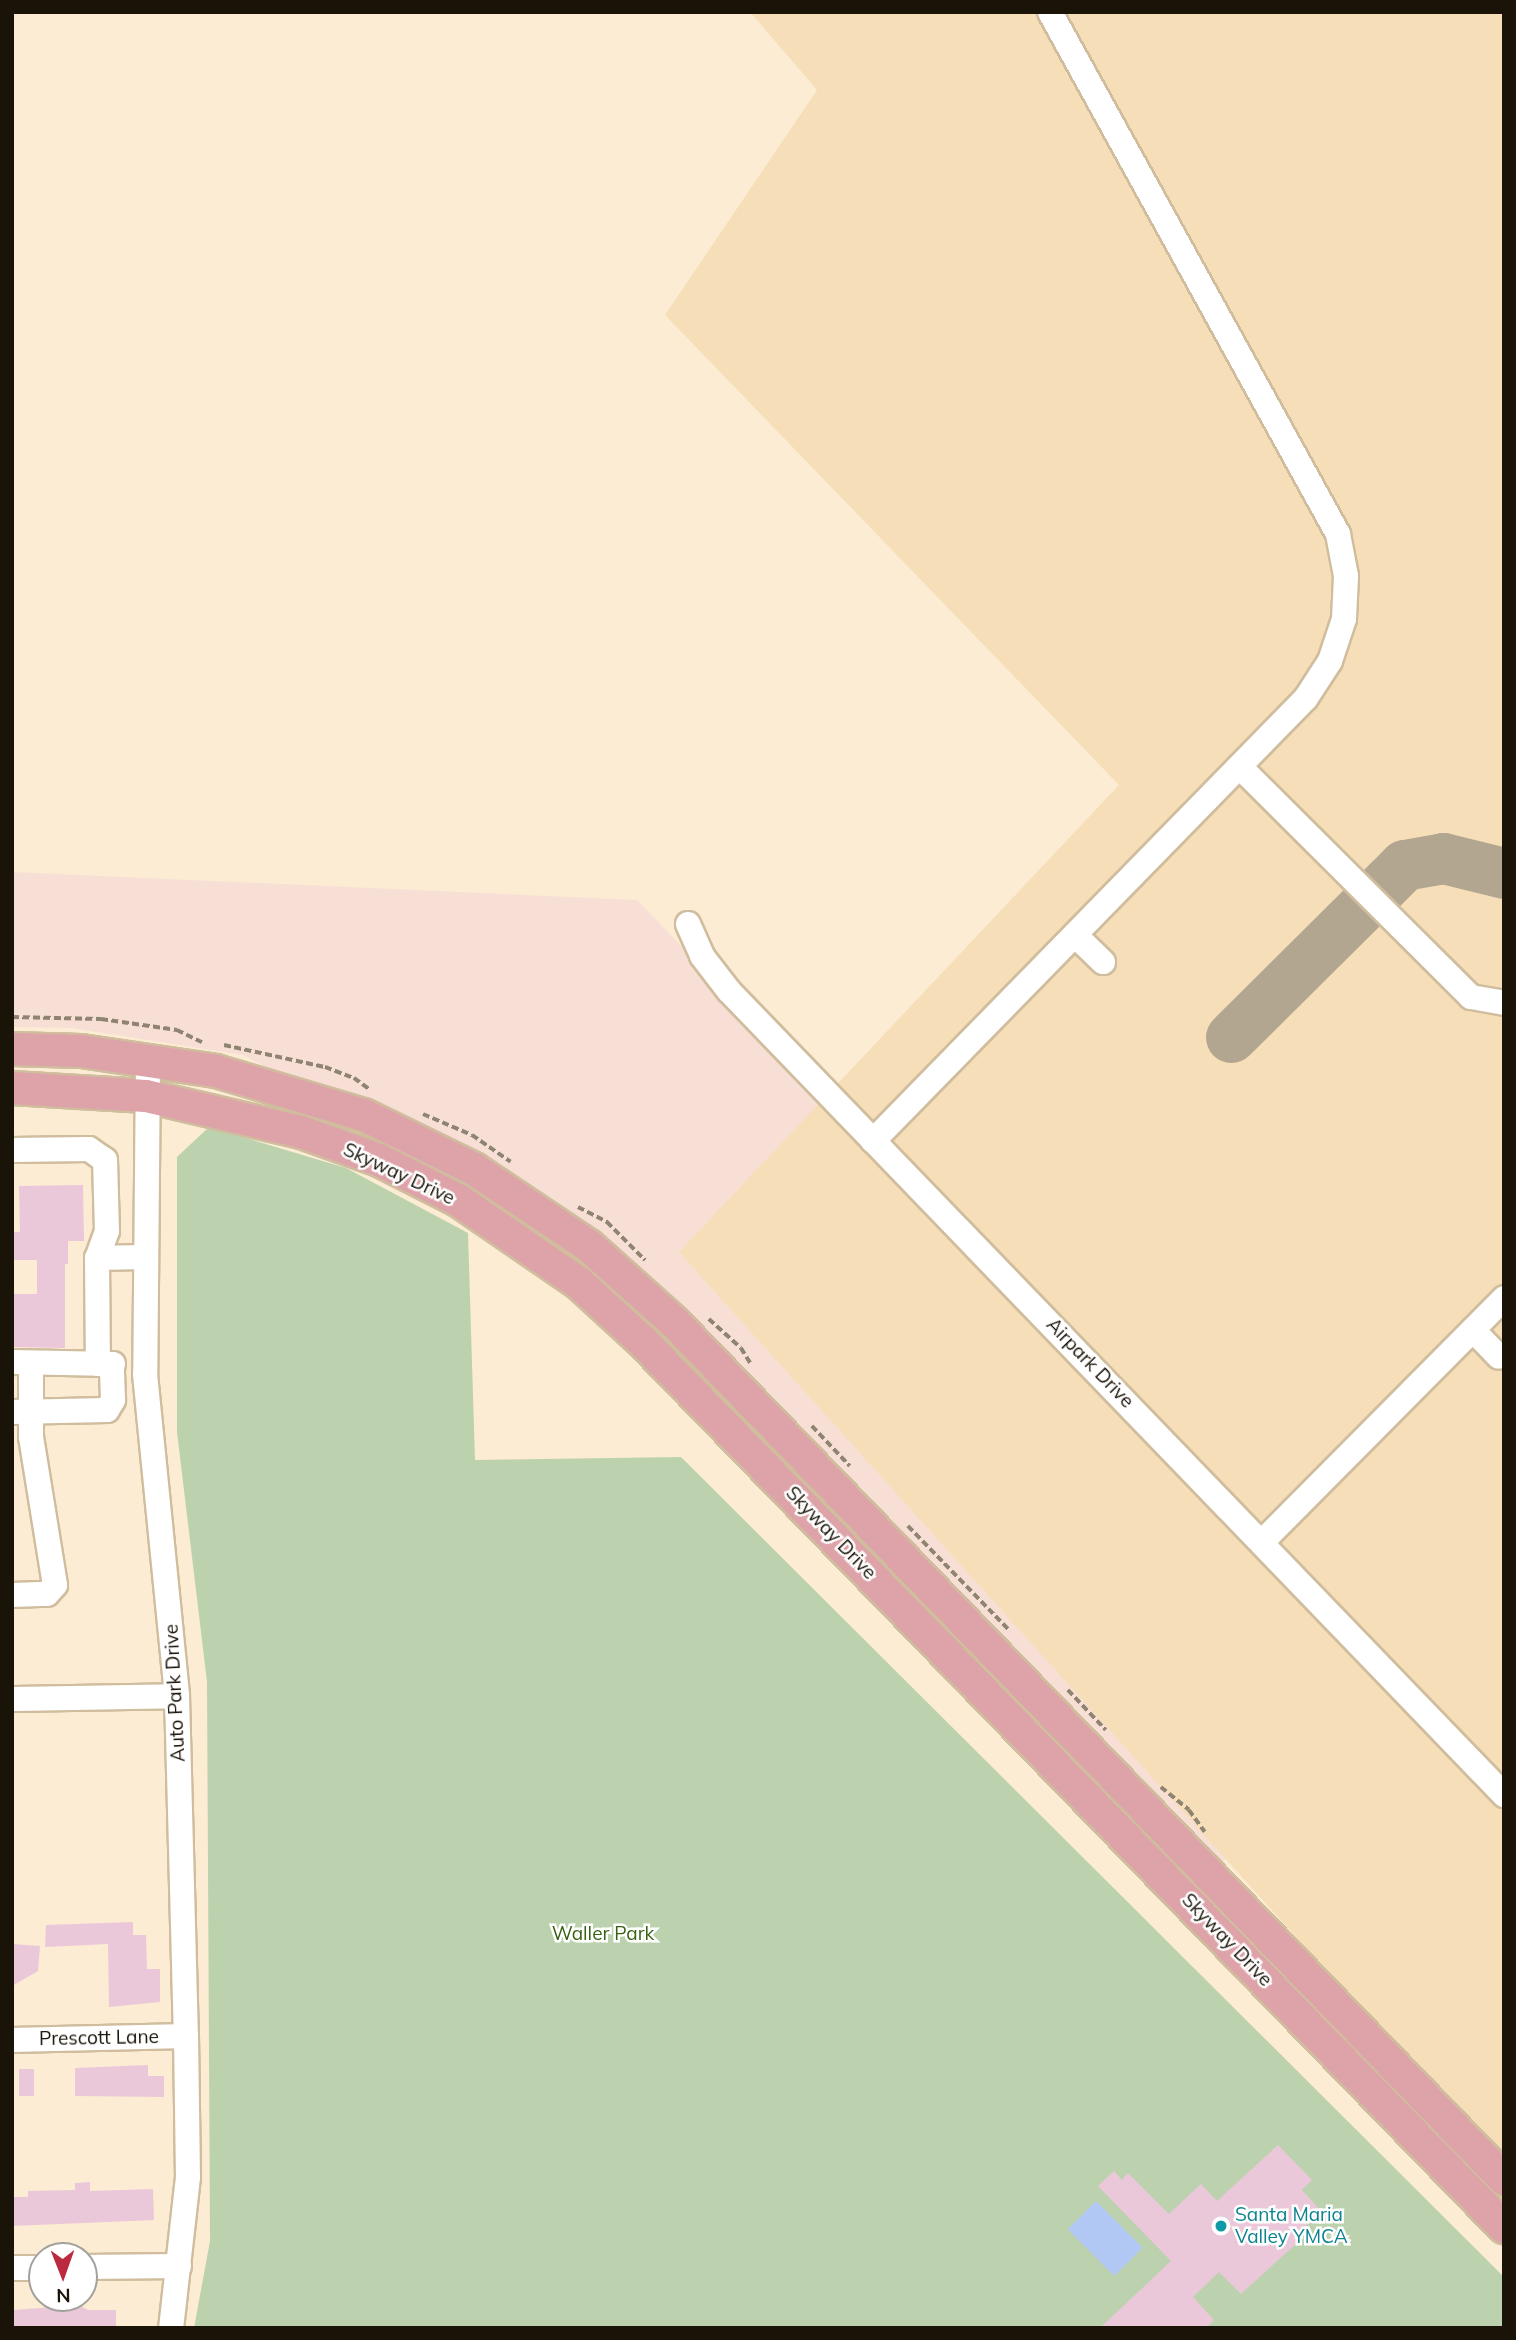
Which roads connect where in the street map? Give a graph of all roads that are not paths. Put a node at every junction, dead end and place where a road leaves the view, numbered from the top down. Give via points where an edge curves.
1 (1050, 12) edge
2 (1240, 767) junction
3 (688, 925) dead end
4 (1075, 935) junction
5 (1103, 962) dead end
6 (1504, 1003) edge
7 (12, 1049) edge
8 (148, 1059) junction
9 (12, 1088) edge
10 (146, 1096) junction
11 (873, 1141) junction
12 (12, 1150) edge
13 (144, 1257) junction
14 (97, 1258) junction
15 (1504, 1298) edge
16 (1473, 1330) junction
17 (1499, 1357) dead end
18 (21, 1363) edge
19 (145, 1363) junction
20 (105, 1364) junction
21 (21, 1412) edge
22 (1262, 1542) junction
23 (12, 1595) edge
24 (177, 1696) junction
25 (12, 1699) edge
26 (1504, 1795) edge
27 (186, 2036) junction
28 (12, 2040) edge
29 (1504, 2179) edge
30 (1504, 2227) edge
31 (179, 2266) junction
32 (98, 2267) edge
33 (171, 2328) edge

1 - 2 street via 1338,534 1346,576 1343,619 1330,661 1306,698
2 - 4 street
2 - 6 street via 1471,997
3 - 11 street, Airpark Drive via 702,956 729,991
4 - 5 street
4 - 11 street
7 - 8 main road, Skyway Drive
8 - 10 street, Auto Park Drive
8 - 29 main road, Skyway Drive via 216,1071 364,1115 474,1169 589,1246 673,1321
9 - 10 main road, Skyway Drive
10 - 13 street, Auto Park Drive
10 - 30 main road, Skyway Drive via 289,1129 379,1160 490,1220 580,1284 712,1412
11 - 22 street, Airpark Drive
12 - 14 street via 89,1149 105,1160 107,1231
13 - 14 street
13 - 19 street, Auto Park Drive
14 - 20 street
15 - 16 street
16 - 17 street
16 - 22 street
18 - 20 street
18 - 21 street
19 - 20 street
19 - 24 street, Auto Park Drive
20 - 21 street via 113,1399 107,1410
21 - 23 street via 55,1585 47,1594
22 - 26 street, Airpark Drive
24 - 25 street
24 - 27 street, Auto Park Drive
27 - 28 street, Prescott Lane
27 - 31 street, Auto Park Drive via 188,2177
31 - 32 street
31 - 33 street, Auto Park Drive

